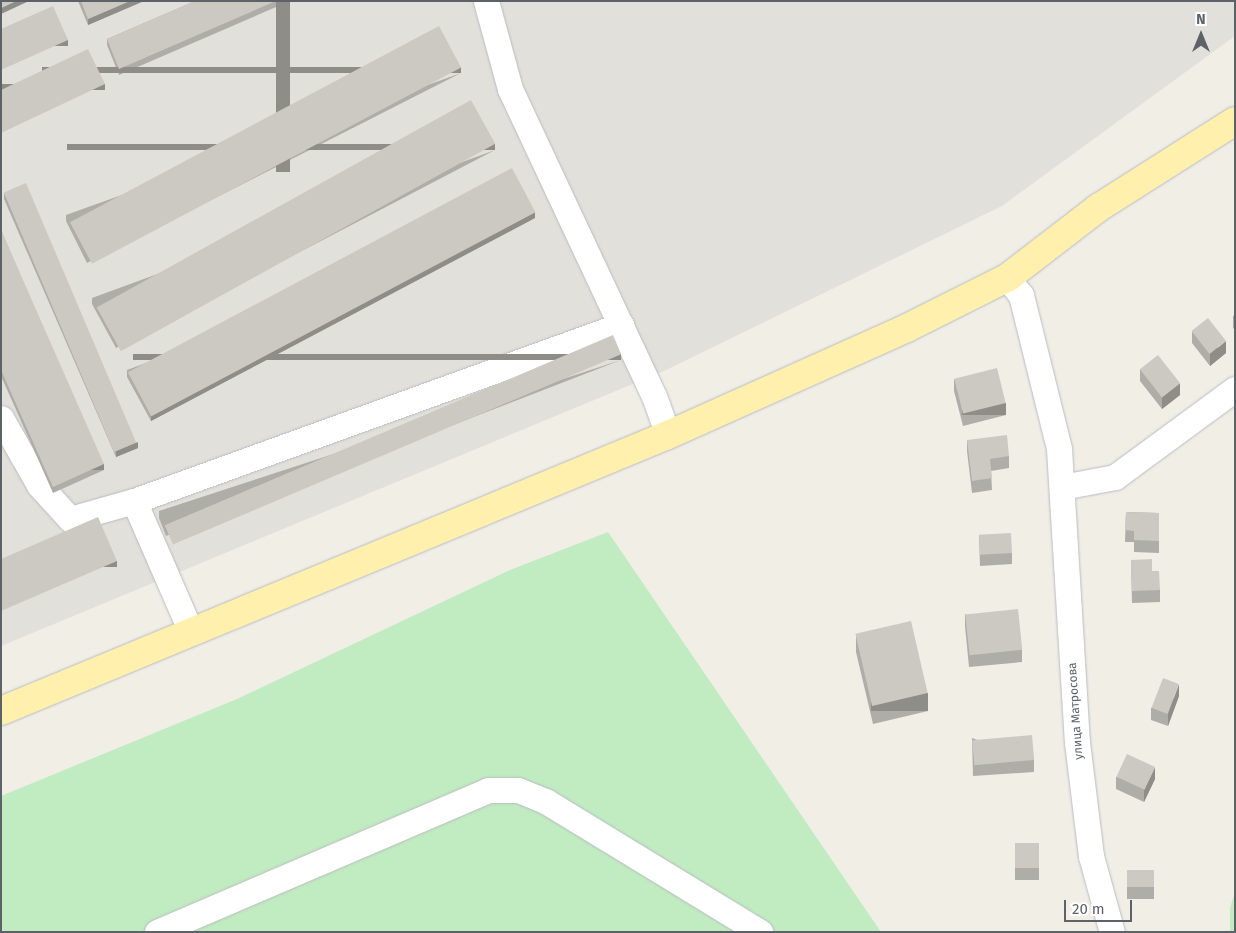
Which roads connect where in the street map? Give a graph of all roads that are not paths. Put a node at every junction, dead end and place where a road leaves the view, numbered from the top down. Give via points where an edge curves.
1 (486, 1) edge
2 (1235, 121) edge
3 (1007, 278) junction
4 (621, 325) junction
5 (1235, 389) edge
6 (1, 418) edge
7 (668, 436) junction
8 (1062, 486) junction
9 (134, 501) junction
10 (191, 632) junction
11 (1, 711) edge
12 (157, 932) edge
13 (760, 932) edge
14 (1112, 932) edge

1 - 4 street via 510,89
2 - 3 main road via 1098,208
3 - 7 main road
3 - 8 street, улица Матросова via 1021,295 1059,449
4 - 7 street via 654,396
4 - 9 street
5 - 8 street via 1115,477
6 - 9 street via 39,485 70,519
7 - 10 main road
8 - 14 street, улица Матросова via 1078,752 1091,856
9 - 10 street
10 - 11 main road
12 - 13 street via 488,790 518,790 547,802

